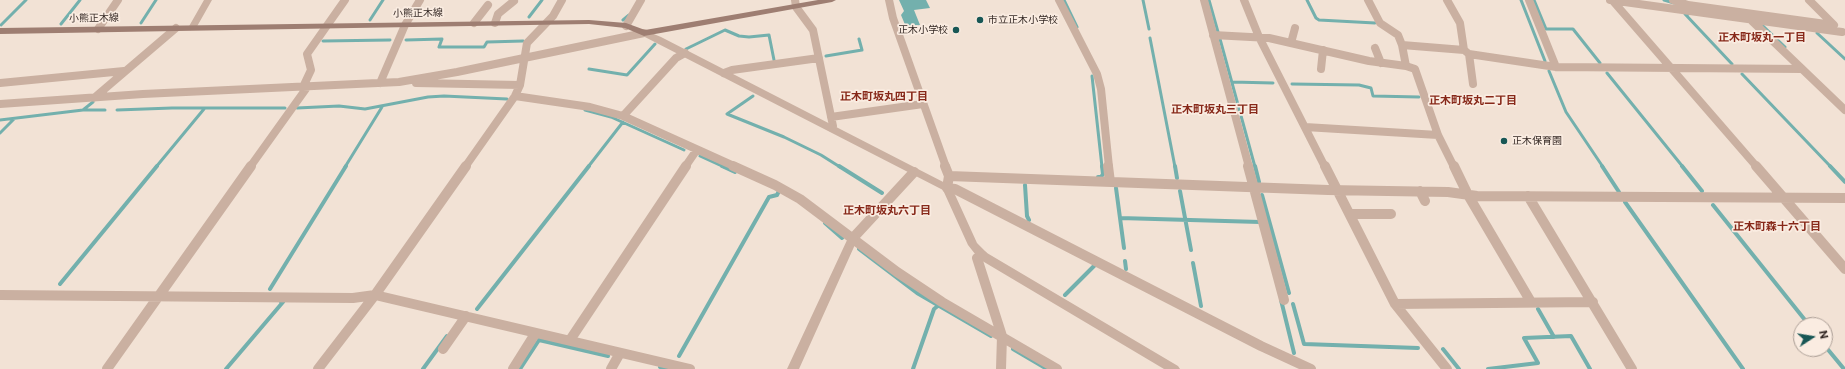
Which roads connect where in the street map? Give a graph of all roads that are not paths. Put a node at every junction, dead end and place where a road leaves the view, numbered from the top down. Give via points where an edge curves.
1 (118, 0) edge
2 (208, 0) edge
3 (345, 0) edge
4 (420, 0) edge
5 (562, 0) edge
6 (640, 0) edge
7 (832, 0) edge
8 (889, 0) edge
9 (1059, 0) edge
10 (1204, 0) edge
11 (1244, 0) edge
12 (1368, 0) edge
13 (1447, 0) edge
14 (1529, 0) edge
15 (1611, 0) edge
16 (1673, 0) edge
17 (1808, 0) edge
18 (514, 2) dead end
19 (796, 3) edge
20 (488, 4) dead end
21 (1752, 20) junction
22 (545, 22) junction
23 (474, 23) junction
24 (495, 23) junction
25 (1833, 24) junction
26 (405, 25) junction
27 (326, 26) junction
28 (626, 26) junction
29 (176, 28) junction
30 (192, 28) junction
31 (1295, 28) dead end
32 (98, 29) junction
33 (0, 31) edge
34 (1844, 32) edge
35 (644, 33) junction
36 (1213, 35) junction
37 (1259, 37) junction
38 (1291, 43) junction
39 (1402, 44) junction
40 (1375, 48) dead end
41 (1323, 50) junction
42 (1466, 52) junction
43 (685, 53) junction
44 (524, 57) junction
45 (819, 58) junction
46 (1381, 62) junction
47 (1406, 66) junction
48 (1556, 67) junction
49 (1321, 69) dead end
50 (1671, 69) junction
51 (1802, 69) junction
52 (124, 71) junction
53 (724, 73) junction
54 (411, 80) junction
55 (0, 83) edge
56 (380, 83) junction
57 (1473, 84) dead end
58 (520, 86) junction
59 (305, 87) junction
60 (515, 96) junction
61 (94, 98) junction
62 (0, 104) edge
63 (923, 104) junction
64 (1845, 110) edge
65 (623, 116) junction
66 (832, 117) junction
67 (1305, 127) junction
68 (832, 128) junction
69 (1438, 135) junction
70 (696, 151) junction
71 (914, 172) junction
72 (949, 176) junction
73 (1110, 182) junction
74 (947, 188) junction
75 (1254, 188) junction
76 (1338, 190) junction
77 (1420, 191) junction
78 (1468, 195) junction
79 (1528, 196) junction
80 (1784, 198) junction
81 (1845, 198) edge
82 (1425, 201) dead end
83 (1350, 214) junction
84 (1391, 214) dead end
85 (853, 238) junction
86 (983, 256) junction
87 (1845, 268) edge
88 (0, 295) edge
89 (375, 295) junction
90 (160, 296) junction
91 (1284, 300) dead end
92 (1531, 302) junction
93 (1593, 302) junction
94 (1395, 304) junction
95 (466, 316) junction
96 (535, 334) junction
97 (1002, 336) junction
98 (570, 340) junction
99 (443, 349) dead end
100 (620, 353) junction
101 (107, 369) edge
102 (318, 369) edge
103 (513, 369) edge
104 (611, 369) edge
105 (690, 369) edge
106 (793, 369) edge
107 (1001, 369) edge
108 (1057, 369) edge
109 (1174, 369) edge
110 (1311, 369) edge
111 (1447, 369) edge
112 (1632, 369) edge

1 - 32 street
2 - 30 street
3 - 27 street
4 - 26 street
5 - 22 street via 553,16
6 - 28 street
7 - 19 main road
8 - 63 street
9 - 73 street via 1096,74 1101,90
10 - 36 street
11 - 37 street
12 - 39 street via 1380,23 1398,35
13 - 42 street via 1460,22
14 - 48 street
15 - 21 street
15 - 50 street
16 - 25 street via 1688,5
17 - 25 street
18 - 24 street via 498,14
19 - 35 main road
19 - 45 street via 813,30
20 - 23 street
21 - 34 street
21 - 51 street
22 - 24 main road, 小熊正木線
22 - 28 main road, 小熊正木線 via 589,22
22 - 44 street via 527,43
23 - 24 main road, 小熊正木線
23 - 26 main road, 小熊正木線
25 - 34 street
26 - 27 main road, 小熊正木線
26 - 56 street
27 - 30 main road, 小熊正木線
27 - 59 street via 307,54 312,70
28 - 35 main road, 小熊正木線
29 - 30 main road, 小熊正木線
29 - 32 main road, 小熊正木線
29 - 52 street
31 - 38 street
32 - 33 main road, 小熊正木線
35 - 43 street
35 - 44 street
36 - 37 street
36 - 75 street
37 - 38 street
37 - 67 street
38 - 41 street
39 - 42 street
39 - 47 street
40 - 46 street
41 - 46 street
41 - 49 street
42 - 48 street
42 - 57 street
43 - 53 street
43 - 65 street via 676,58
44 - 54 street
44 - 58 street
45 - 53 street
45 - 66 street
46 - 47 street
47 - 69 street via 1415,69
48 - 50 street
50 - 51 street
50 - 80 street
51 - 64 street
52 - 55 street
52 - 61 street
53 - 68 street
54 - 56 street
54 - 58 street via 417,84
56 - 59 street
58 - 60 street
59 - 61 street
59 - 90 street
60 - 65 street via 590,107
60 - 89 street
61 - 62 street
63 - 66 street
63 - 72 street
65 - 70 street
66 - 68 street
67 - 69 street
67 - 76 street
68 - 71 street
69 - 78 street
70 - 85 street via 782,188
70 - 98 street
71 - 74 street
71 - 85 street
72 - 73 street
72 - 74 street
73 - 75 street
74 - 86 street via 973,245
74 - 110 street via 954,189
75 - 76 street
75 - 91 street
76 - 77 street
76 - 83 street
77 - 78 street
77 - 82 street
78 - 79 street
78 - 92 street
79 - 80 street
79 - 93 street
80 - 81 street
80 - 87 street
83 - 84 street
83 - 94 street
85 - 97 street via 942,302
85 - 106 street
86 - 97 street via 978,258
86 - 109 street
88 - 90 street
89 - 90 street via 353,298
89 - 95 street
89 - 102 street
90 - 101 street
92 - 93 street
92 - 94 street
93 - 112 street
94 - 111 street
95 - 96 street
95 - 99 street
96 - 98 street
96 - 103 street
97 - 107 street
97 - 108 street
98 - 100 street
100 - 104 street
100 - 105 street

